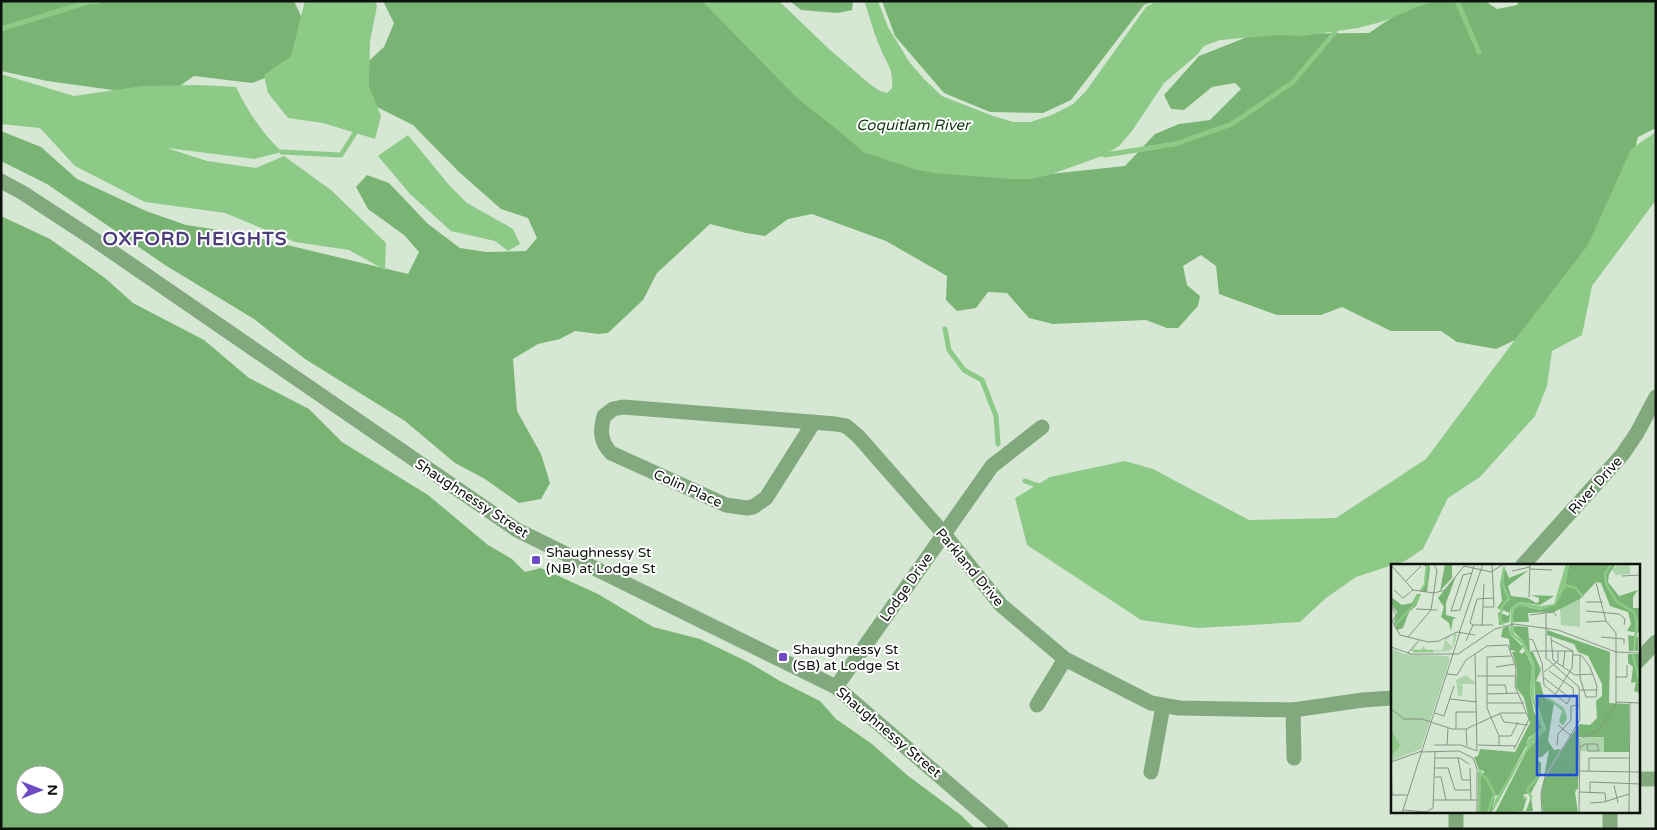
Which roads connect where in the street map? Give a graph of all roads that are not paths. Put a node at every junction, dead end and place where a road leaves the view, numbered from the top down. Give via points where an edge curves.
1 (1, 181) edge
2 (1656, 397) edge
3 (623, 407) joint
4 (814, 422) junction
5 (1042, 427) dead end
6 (944, 534) junction
7 (1524, 564) edge
8 (1656, 642) edge
9 (1640, 659) edge
10 (1065, 660) junction
11 (836, 687) junction
12 (1391, 698) edge
13 (1037, 705) dead end
14 (1163, 706) junction
15 (1293, 710) junction
16 (1294, 758) dead end
17 (1150, 772) dead end
18 (1640, 779) edge
19 (1656, 779) edge
20 (1456, 812) edge
21 (1610, 812) edge
22 (1001, 829) edge
23 (1456, 829) edge
24 (1610, 829) edge

1 - 11 street, Shaughnessy Street via 95,240 517,530
2 - 7 street, River Drive via 1622,455
3 - 4 street, Parkland Drive
3 - 4 street, Colin Place via 612,409 604,416 601,435 604,446 611,453 738,508 753,507 766,498
4 - 6 street, Parkland Drive via 846,426 851,430
5 - 6 street, Lodge Drive via 992,466
6 - 10 street, Parkland Drive via 1001,605
6 - 11 street, Lodge Drive
8 - 9 street
10 - 13 street
10 - 14 street, Parkland Drive via 1150,703
11 - 22 street, Shaughnessy Street
12 - 15 street, Parkland Drive
14 - 15 street, Parkland Drive
14 - 17 street
15 - 16 street
18 - 19 street
20 - 23 street
21 - 24 street

